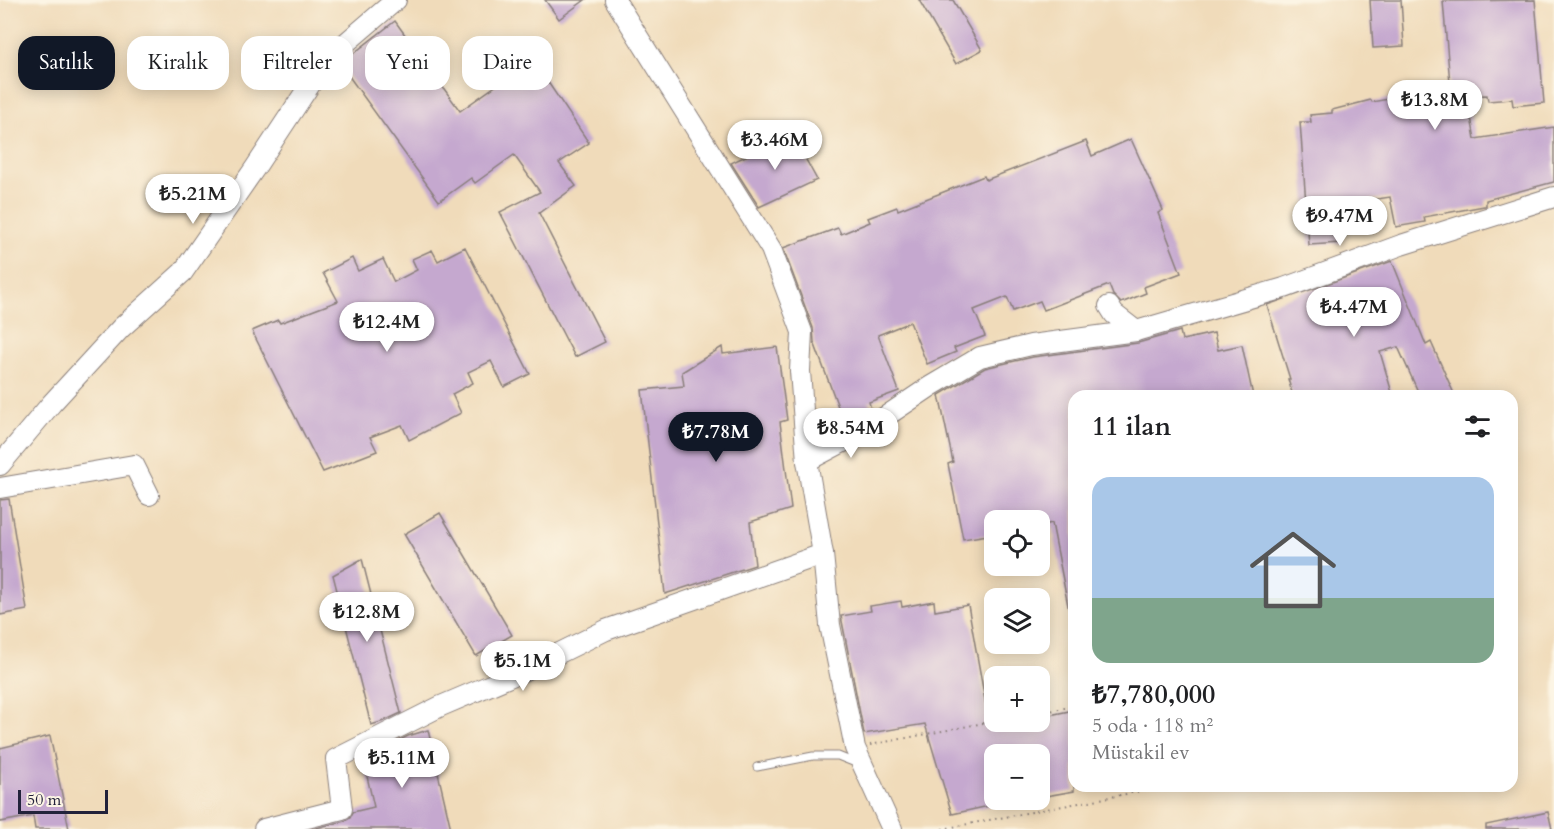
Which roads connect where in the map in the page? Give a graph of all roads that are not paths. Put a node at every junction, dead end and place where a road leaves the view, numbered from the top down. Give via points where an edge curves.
1 (396, 0) edge
2 (615, 0) edge
3 (1554, 197) edge
4 (1109, 306) dead end
5 (1136, 331) junction
6 (807, 461) junction
7 (0, 465) edge
8 (0, 488) edge
9 (149, 495) dead end
10 (823, 554) junction
11 (859, 757) junction
12 (757, 767) dead end
13 (264, 829) edge
14 (892, 829) edge

1 - 7 street via 327,59 183,272 121,328
2 - 6 street via 771,249 802,332 800,371
3 - 5 street via 1401,245 1284,288
4 - 5 street
5 - 6 street via 1031,345 980,357 864,431
6 - 10 street
8 - 9 street via 134,465
10 - 11 street via 830,625
10 - 13 street via 606,630 441,706 336,759 342,809
11 - 12 lane via 813,756
11 - 14 street

